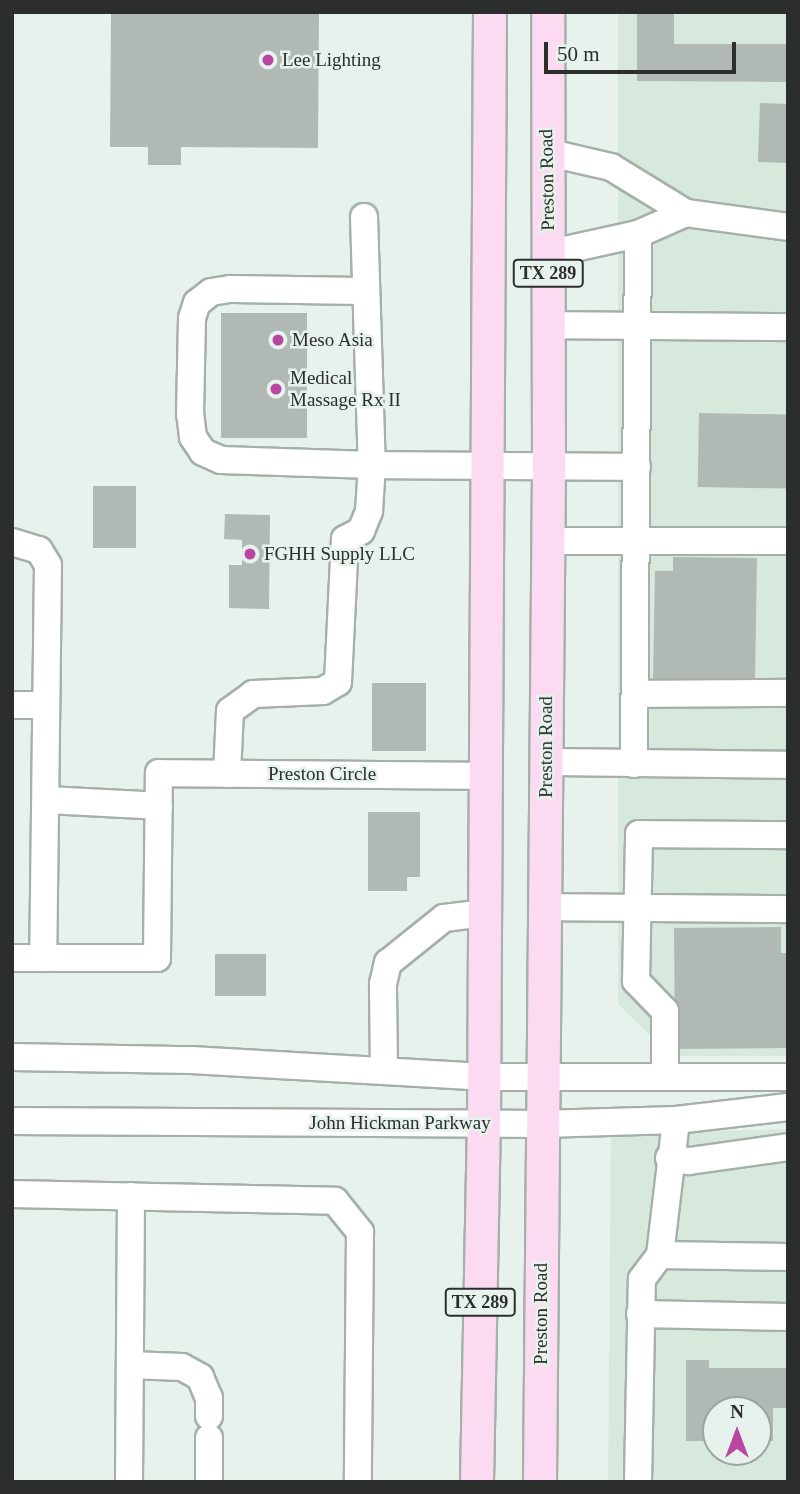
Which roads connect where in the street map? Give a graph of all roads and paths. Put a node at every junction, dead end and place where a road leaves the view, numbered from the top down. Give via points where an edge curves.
1 (490, 12) edge
2 (548, 12) edge
3 (546, 152) junction
4 (686, 213) junction
5 (364, 217) dead end
6 (788, 227) edge
7 (638, 234) junction
8 (547, 254) junction
9 (364, 291) junction
10 (548, 325) junction
11 (638, 325) junction
12 (788, 327) edge
13 (372, 465) junction
14 (488, 465) junction
15 (549, 465) junction
16 (637, 467) junction
17 (636, 540) junction
18 (548, 541) junction
19 (788, 541) edge
20 (12, 542) edge
21 (788, 693) edge
22 (635, 694) junction
23 (12, 705) edge
24 (47, 705) junction
25 (546, 762) junction
26 (634, 764) junction
27 (788, 765) edge
28 (227, 774) junction
29 (484, 776) junction
30 (46, 800) junction
31 (159, 806) junction
32 (788, 835) edge
33 (544, 907) junction
34 (637, 908) junction
35 (788, 909) edge
36 (484, 913) junction
37 (12, 958) edge
38 (43, 958) junction
39 (12, 1058) edge
40 (384, 1071) junction
41 (484, 1077) junction
42 (543, 1077) junction
43 (665, 1077) junction
44 (788, 1077) edge
45 (788, 1107) edge
46 (676, 1120) junction
47 (12, 1121) edge
48 (484, 1122) junction
49 (542, 1124) junction
50 (788, 1147) edge
51 (669, 1158) junction
52 (12, 1194) edge
53 (131, 1196) junction
54 (660, 1255) junction
55 (788, 1257) edge
56 (640, 1314) junction
57 (788, 1317) edge
58 (130, 1365) junction
59 (129, 1482) edge
60 (209, 1482) edge
61 (358, 1482) edge
62 (477, 1482) edge
63 (540, 1482) edge
64 (639, 1482) edge

1 - 14 main road, TX 289
2 - 3 main road, Preston Road / TX 289
3 - 4 street via 611,167
3 - 8 main road, Preston Road / TX 289
4 - 6 street
4 - 7 street
5 - 9 street
7 - 8 street
7 - 11 street
8 - 10 main road, Preston Road / TX 289
9 - 13 street
9 - 13 street via 211,292 197,303 192,318 190,414 192,437 203,452 221,460
10 - 11 street
10 - 15 main road, Preston Road / TX 289
11 - 12 street
11 - 16 street
13 - 14 street
13 - 28 street via 369,511 361,531 345,539 338,682 323,691 253,694 230,711
14 - 15 street
14 - 29 main road, TX 289
15 - 16 street
15 - 18 main road, Preston Road / TX 289
16 - 17 street
17 - 18 street
17 - 19 street
17 - 22 street
18 - 25 main road, Preston Road / TX 289
20 - 24 street via 38,550 48,565
21 - 22 street
22 - 26 street
23 - 24 street
24 - 30 street
25 - 26 street
25 - 33 main road, Preston Road / TX 289
26 - 27 street
28 - 29 street, Preston Circle
28 - 31 street, Preston Circle via 159,773
29 - 36 main road, TX 289
30 - 31 street
30 - 38 street
31 - 38 street via 157,958
32 - 34 street via 639,834
33 - 34 street
33 - 42 main road, Preston Road / TX 289
34 - 35 street
34 - 43 street via 636,981 665,1011
36 - 40 street via 444,918 388,962 383,984
36 - 41 main road, TX 289
37 - 38 street
39 - 40 street via 191,1060
40 - 41 street
41 - 42 street
41 - 48 main road, TX 289
42 - 43 street
42 - 49 main road, Preston Road / TX 289
43 - 44 street
45 - 46 street, John Hickman Parkway
46 - 49 street, John Hickman Parkway
46 - 51 street
47 - 48 street, John Hickman Parkway
48 - 49 street, John Hickman Parkway
48 - 62 main road, TX 289
49 - 63 main road, Preston Road / TX 289
50 - 51 street via 689,1161
51 - 54 street
52 - 53 street
53 - 58 street
53 - 61 street via 335,1201 360,1232
54 - 55 street
54 - 56 street via 642,1279
56 - 57 street
56 - 64 street
58 - 59 street
58 - 60 street via 182,1367 200,1377 209,1398

